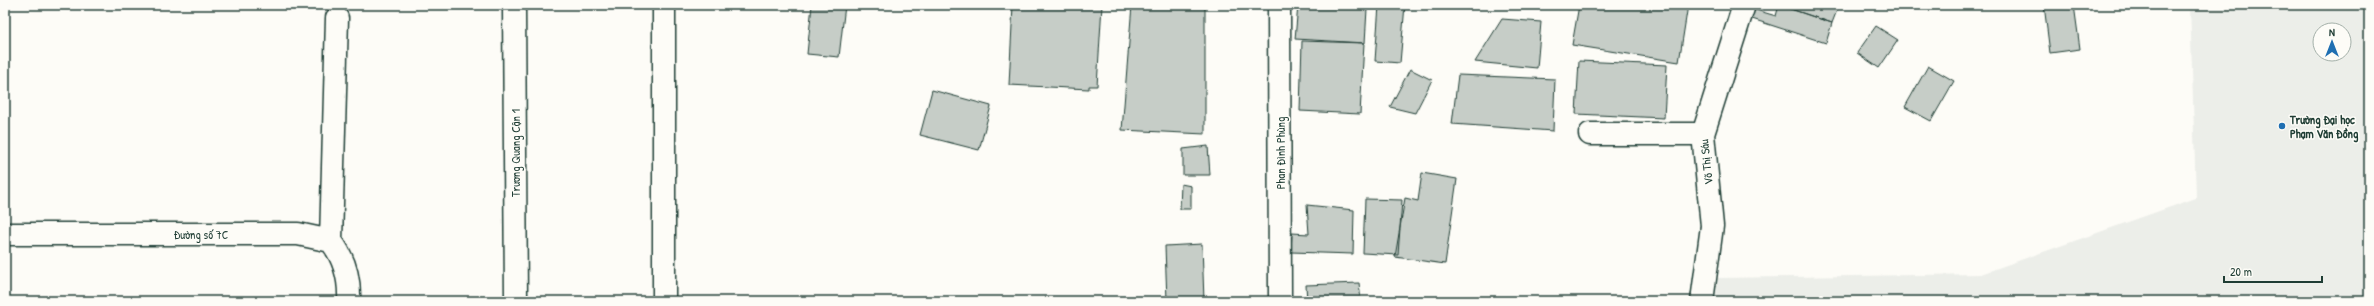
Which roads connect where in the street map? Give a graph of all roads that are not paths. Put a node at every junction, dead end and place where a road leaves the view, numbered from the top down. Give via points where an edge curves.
1 (514, 5) edge
2 (664, 5) edge
3 (1279, 5) edge
4 (1744, 5) edge
5 (338, 18) dead end
6 (1590, 134) dead end
7 (1703, 134) junction
8 (5, 234) edge
9 (331, 241) junction
10 (349, 301) edge
11 (516, 301) edge
12 (664, 301) edge
13 (1280, 301) edge
14 (1702, 301) edge

1 - 11 street, Trương Quang Cận 1
2 - 12 street
3 - 13 street, Phan Đình Phùng
4 - 7 street, Võ Thị Sáu
5 - 9 street
6 - 7 street
7 - 14 street, Võ Thị Sáu via 1712,226
8 - 9 street, Đường số 7C via 298,234
9 - 10 street via 342,255 350,288

